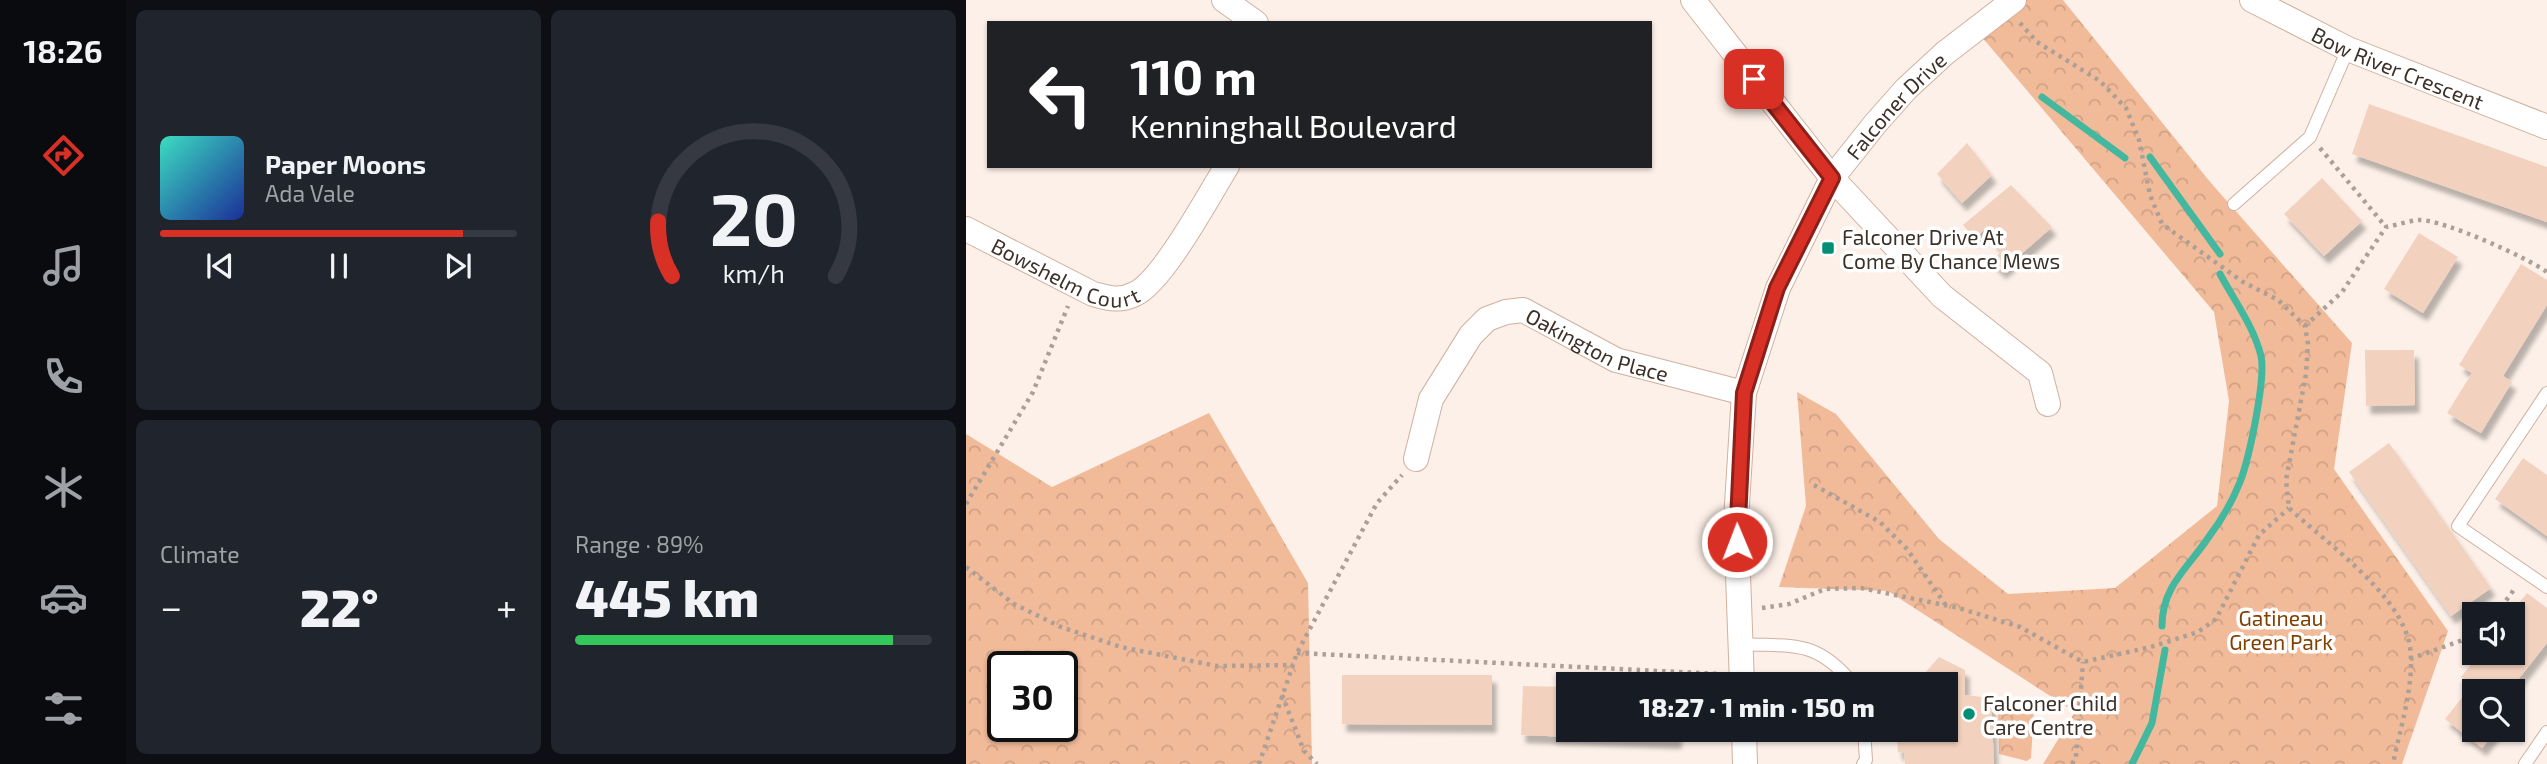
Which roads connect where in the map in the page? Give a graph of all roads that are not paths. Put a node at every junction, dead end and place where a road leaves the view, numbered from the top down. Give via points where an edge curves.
1 (1224, 0) edge
2 (1693, 0) edge
3 (2252, 0) edge
4 (2010, 3) edge
5 (1253, 21) edge
6 (2348, 49) junction
7 (2547, 127) edge
8 (1226, 168) edge
9 (1832, 178) junction
10 (2234, 204) dead end
11 (966, 229) edge
12 (1744, 393) junction
13 (2547, 393) edge
14 (2048, 404) dead end
15 (1416, 458) road end
16 (2547, 587) edge
17 (1741, 644) junction
18 (1742, 672) edge
19 (1843, 672) edge
20 (2547, 732) edge
21 (1744, 742) edge
22 (1865, 742) edge
23 (1745, 764) edge
24 (1863, 764) edge
25 (2525, 764) edge

1 - 5 street
2 - 9 street
3 - 6 street, Bow River Crescent
4 - 9 street, Falconer Drive via 1906,89
6 - 7 street, Bow River Crescent
6 - 10 lane via 2310,137
8 - 11 street, Bowshelm Court via 1158,274 1137,294 1115,300
9 - 12 street, Falconer Drive via 1777,288
9 - 14 street via 1942,296 2040,373
12 - 15 street, Oakington Place via 1616,360 1523,310 1506,312 1487,320 1471,335 1431,399
12 - 17 street, Falconer Drive via 1736,520
13 - 16 lane via 2458,526
17 - 18 street, Falconer Drive
17 - 19 lane via 1812,649
20 - 25 lane
21 - 23 street
22 - 24 lane

